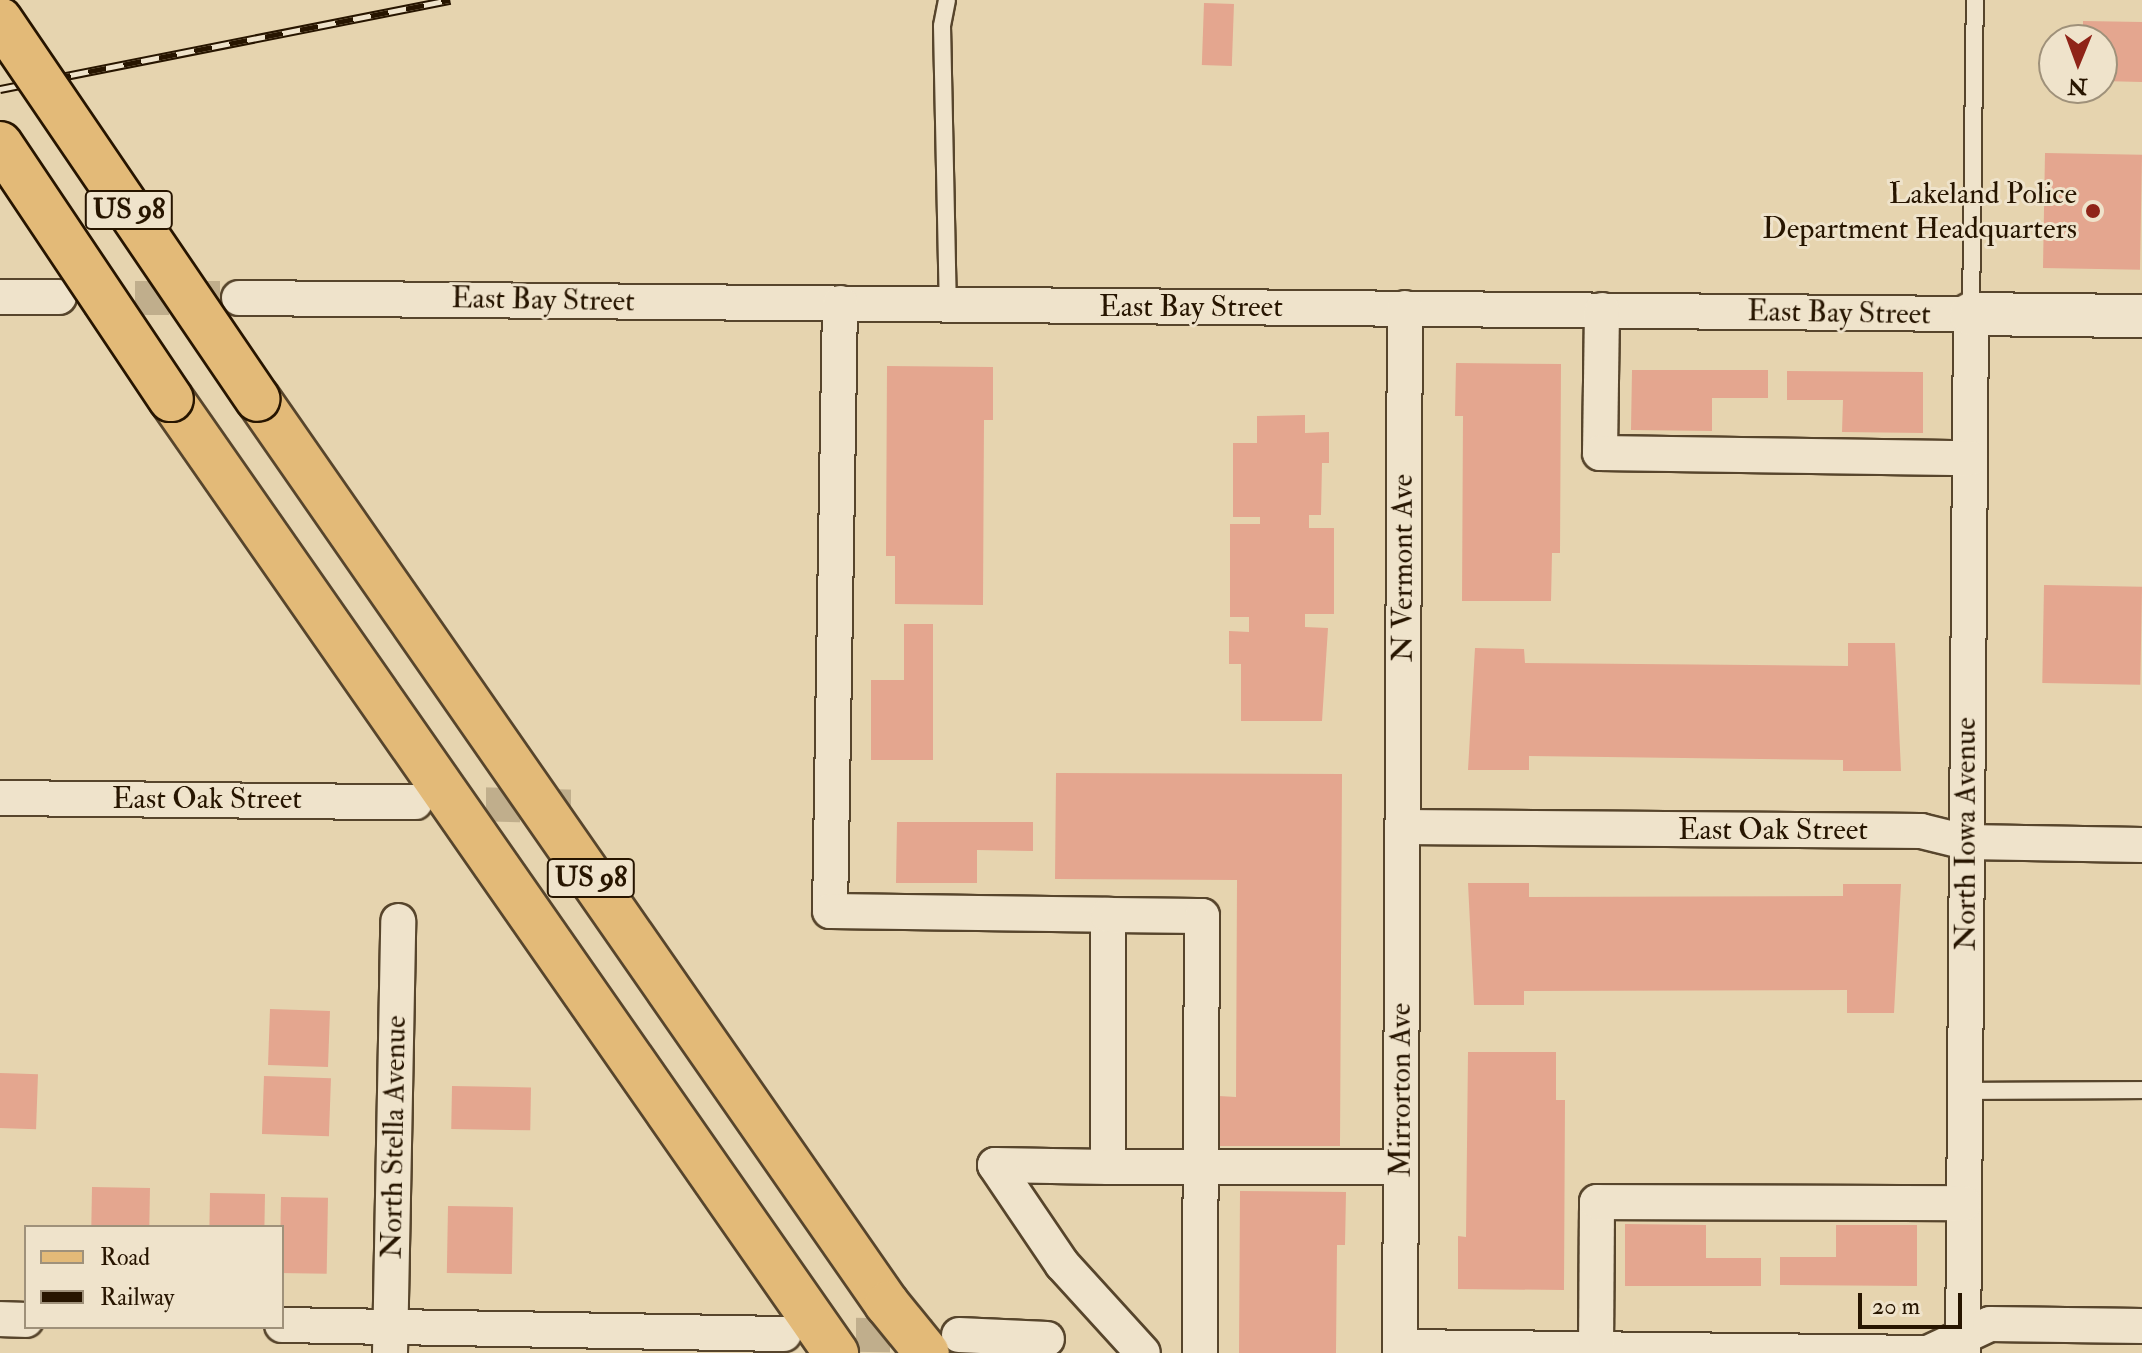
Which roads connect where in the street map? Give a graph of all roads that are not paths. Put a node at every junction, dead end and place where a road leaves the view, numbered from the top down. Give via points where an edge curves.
1 (947, 0) edge
2 (1975, 0) edge
3 (0, 20) edge
4 (0, 144) edge
5 (0, 297) edge
6 (59, 297) tunnel mouth
7 (239, 298) tunnel mouth
8 (840, 303) junction
9 (948, 306) junction
10 (1405, 308) junction
11 (1602, 310) junction
12 (1971, 314) junction
13 (2142, 316) edge
14 (1970, 458) junction
15 (0, 798) edge
16 (415, 802) tunnel mouth
17 (1402, 827) junction
18 (1966, 842) junction
19 (2142, 845) edge
20 (1108, 915) junction
21 (398, 921) dead end
22 (2142, 1090) edge
23 (1964, 1091) junction
24 (1108, 1167) junction
25 (1200, 1167) junction
26 (1401, 1167) junction
27 (1964, 1203) junction
28 (0, 1319) edge
29 (24, 1320) edge
30 (284, 1325) edge
31 (2142, 1326) edge
32 (784, 1334) tunnel mouth
33 (1047, 1339) dead end
34 (390, 1340) edge
35 (943, 1344) edge
36 (1963, 1345) edge
37 (1596, 1349) junction
38 (1400, 1350) edge
39 (836, 1353) edge
40 (1143, 1353) edge
41 (1200, 1353) edge

1 - 9 lane via 942,26
2 - 12 lane
3 - 35 main road, US 98, bridge via 878,1292
4 - 39 main road, US 98, bridge via 171,399
5 - 6 street
7 - 8 street, East Bay Street
8 - 9 street, East Bay Street
8 - 20 street via 830,911
9 - 10 street, East Bay Street
10 - 11 street, East Bay Street
10 - 17 street, N Vermont Ave
11 - 12 street, East Bay Street
11 - 14 street via 1600,453
12 - 13 street, East Bay Street
12 - 14 street, North Iowa Avenue
14 - 18 street, North Iowa Avenue
15 - 16 street, East Oak Street
17 - 18 street, East Oak Street via 1921,831
17 - 26 street, Mirrorton Ave
18 - 19 street, East Oak Street
18 - 23 street, North Iowa Avenue
20 - 24 street
20 - 25 street via 1202,916
21 - 34 street, North Stella Avenue
22 - 23 lane
23 - 27 street, North Iowa Avenue
24 - 25 street
24 - 40 street via 995,1165 1062,1264
25 - 26 street
25 - 41 street
26 - 38 street, Mirrorton Ave
27 - 36 street, North Iowa Avenue
27 - 37 street via 1597,1202
28 - 29 street
30 - 34 street
31 - 36 street via 1990,1324
32 - 34 street
33 - 35 street
36 - 37 street via 1928,1353
37 - 38 street

